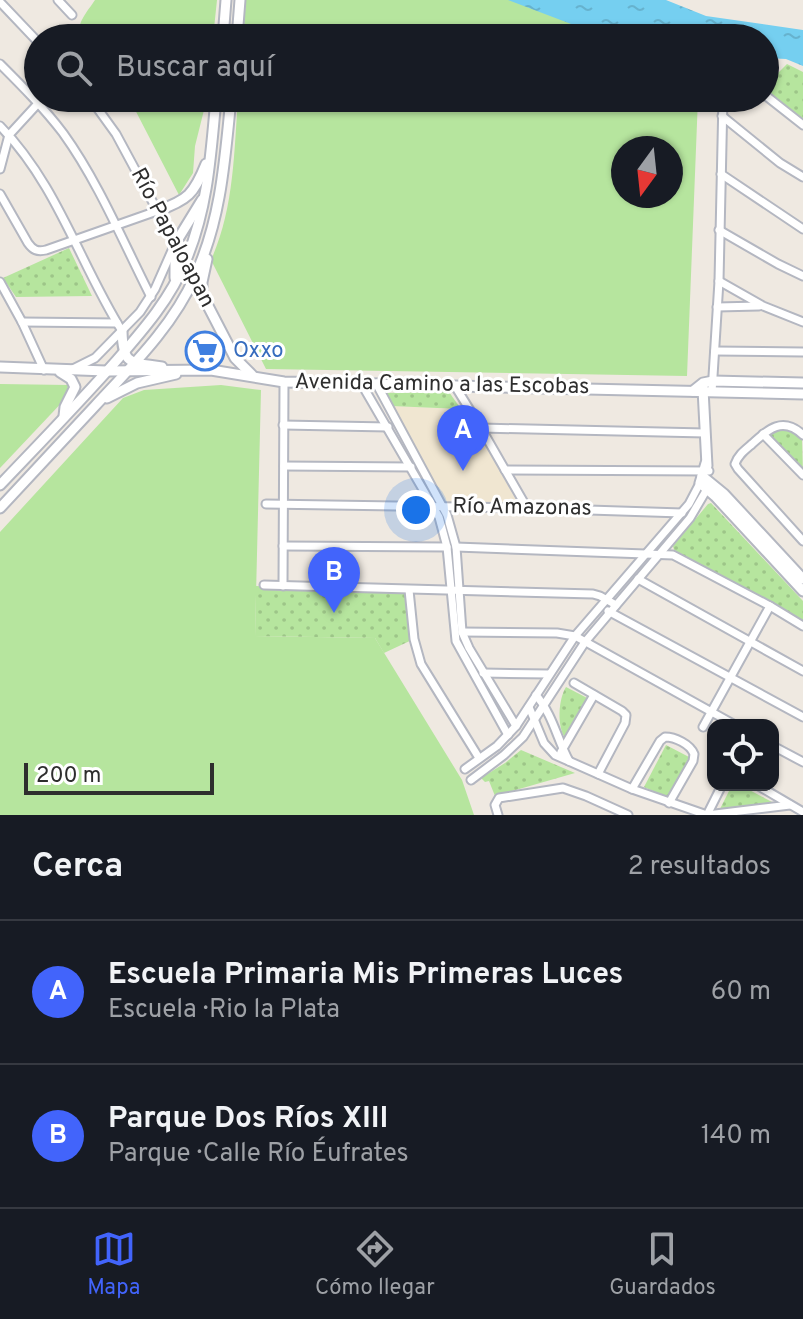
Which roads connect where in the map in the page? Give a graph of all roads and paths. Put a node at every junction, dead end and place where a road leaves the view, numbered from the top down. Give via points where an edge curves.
1 (58, 0) edge
2 (228, 0) edge
3 (0, 2) edge
4 (240, 5) edge
5 (72, 15) dead end
6 (225, 24) edge
7 (24, 27) edge
8 (0, 64) edge
9 (24, 86) edge
10 (779, 106) edge
11 (29, 112) edge
12 (48, 112) edge
13 (100, 112) edge
14 (215, 112) edge
15 (230, 112) edge
16 (722, 112) edge
17 (722, 116) junction
18 (803, 125) edge
19 (0, 126) edge
20 (9, 135) junction
21 (211, 149) junction
22 (0, 169) edge
23 (721, 174) junction
24 (803, 177) edge
25 (206, 193) junction
26 (0, 194) edge
27 (157, 211) junction
28 (115, 225) junction
29 (803, 229) edge
30 (719, 230) junction
31 (73, 240) junction
32 (175, 244) junction
33 (207, 247) junction
34 (185, 262) junction
35 (803, 276) edge
36 (194, 279) junction
37 (719, 281) junction
38 (0, 282) edge
39 (189, 289) junction
40 (171, 290) junction
41 (151, 297) junction
42 (203, 298) junction
43 (763, 306) junction
44 (717, 307) junction
45 (22, 322) junction
46 (803, 322) edge
47 (119, 327) junction
48 (231, 350) junction
49 (715, 351) junction
50 (123, 352) junction
51 (803, 352) edge
52 (135, 363) junction
53 (0, 367) edge
54 (44, 370) junction
55 (58, 370) junction
56 (211, 370) junction
57 (70, 371) junction
58 (106, 371) junction
59 (127, 372) junction
60 (178, 372) junction
61 (255, 377) junction
62 (284, 382) junction
63 (361, 383) junction
64 (376, 383) junction
65 (803, 383) edge
66 (455, 386) junction
67 (705, 388) junction
68 (803, 394) edge
69 (81, 399) junction
70 (97, 403) junction
71 (64, 417) junction
72 (283, 425) junction
73 (388, 427) junction
74 (481, 428) junction
75 (705, 433) junction
76 (763, 434) junction
77 (803, 435) edge
78 (59, 445) junction
79 (284, 466) junction
80 (411, 467) junction
81 (505, 470) junction
82 (803, 475) edge
83 (705, 476) junction
84 (0, 485) edge
85 (266, 504) dead end
86 (284, 504) junction
87 (433, 506) junction
88 (443, 507) junction
89 (0, 508) edge
90 (527, 508) junction
91 (682, 513) junction
92 (803, 541) edge
93 (283, 546) junction
94 (452, 547) junction
95 (647, 552) junction
96 (661, 553) junction
97 (638, 579) junction
98 (803, 579) edge
99 (264, 585) dead end
100 (283, 586) junction
101 (409, 590) junction
102 (455, 590) junction
103 (803, 591) edge
104 (606, 599) junction
105 (600, 606) junction
106 (770, 606) junction
107 (613, 608) junction
108 (803, 626) edge
109 (462, 632) junction
110 (575, 636) junction
111 (585, 642) junction
112 (750, 643) junction
113 (803, 671) edge
114 (483, 673) junction
115 (549, 674) junction
116 (730, 678) junction
117 (574, 683) dead end
118 (536, 695) junction
119 (594, 695) junction
120 (545, 705) junction
121 (529, 707) junction
122 (711, 712) junction
123 (803, 717) edge
124 (724, 719) edge
125 (535, 720) junction
126 (516, 726) junction
127 (703, 727) dead end
128 (508, 735) junction
129 (779, 749) edge
130 (561, 753) junction
131 (479, 758) junction
132 (803, 762) edge
133 (465, 769) dead end
134 (598, 774) junction
135 (471, 780) dead end
136 (632, 789) junction
137 (719, 791) edge
138 (767, 791) edge
139 (669, 803) junction
140 (790, 805) junction
141 (803, 812) edge
142 (498, 815) edge
143 (628, 815) edge
144 (707, 815) edge

1 - 5 street
2 - 4 main road via 233,8
2 - 6 main road
3 - 7 street
8 - 9 street
10 - 18 street
11 - 20 street
12 - 28 street
13 - 27 street, Río Papaloapan
14 - 21 main road
15 - 33 main road via 222,186
16 - 17 street
17 - 23 street
17 - 24 street
19 - 20 street
20 - 22 street
20 - 31 street via 36,169
21 - 25 main road
21 - 27 main road via 190,195
23 - 29 street
23 - 30 street
25 - 32 main road
25 - 34 main road
26 - 31 street via 34,250
27 - 28 street
27 - 32 street, Río Papaloapan
28 - 31 street
28 - 41 street
30 - 35 street
30 - 37 street
31 - 47 street
32 - 34 street, Río Papaloapan
32 - 40 main road
32 - 41 street
33 - 36 main road
33 - 42 main road
34 - 36 main road, Río Papaloapan
34 - 40 main road
36 - 39 main road
36 - 42 main road, Río Papaloapan
37 - 43 street
37 - 44 street
38 - 45 street
39 - 40 main road
39 - 42 main road
39 - 52 main road
40 - 50 main road
41 - 47 street
42 - 48 main road, Río Papaloapan
43 - 44 street
43 - 46 street
44 - 49 street
45 - 47 street
45 - 54 street
47 - 50 main road
47 - 57 street via 95,358
48 - 56 main road via 226,366
48 - 61 main road, Río Papaloapan
49 - 51 street
49 - 67 street
50 - 52 main road
50 - 58 main road
52 - 59 main road
52 - 60 main road
53 - 54 main road, Avenida Camino a las Escobas
54 - 55 main road, Avenida Camino a las Escobas
55 - 57 main road, Avenida Camino a las Escobas
55 - 71 main road via 75,387
56 - 60 main road, Avenida Camino a las Escobas
56 - 61 main road, Avenida Camino a las Escobas
57 - 58 main road, Avenida Camino a las Escobas
58 - 59 main road, Avenida Camino a las Escobas
58 - 69 main road
59 - 60 main road, Avenida Camino a las Escobas
59 - 70 main road
60 - 70 main road via 137,383
61 - 62 main road, Avenida Camino a las Escobas
62 - 63 main road, Avenida Camino a las Escobas
62 - 72 street
63 - 64 main road, Avenida Camino a las Escobas
63 - 73 street
64 - 66 main road, Avenida Camino a las Escobas
64 - 88 street
65 - 67 main road, Avenida Camino a las Escobas
66 - 67 main road, Avenida Camino a las Escobas
66 - 74 street
67 - 68 main road, Avenida Camino a las Escobas
67 - 75 main road
69 - 71 main road
69 - 78 main road via 83,412
70 - 78 main road
71 - 84 main road
72 - 73 street
72 - 79 street
73 - 80 street
74 - 75 street
74 - 81 street
75 - 83 main road
76 - 77 street via 780,426
76 - 82 street
76 - 92 street via 737,458 736,466
78 - 89 main road
79 - 80 street
79 - 86 street
80 - 87 street
81 - 83 street
81 - 90 street
83 - 91 street
83 - 96 street via 689,519
83 - 98 main road
83 - 103 main road
85 - 86 street, Río Amazonas
86 - 87 street, Río Amazonas
86 - 93 street
87 - 88 street, Río Amazonas
87 - 94 street
88 - 90 street, Río Amazonas
88 - 94 street via 451,524
90 - 91 street, Río Amazonas
91 - 95 street
93 - 94 street
93 - 100 street
94 - 95 street
94 - 102 street
95 - 96 street
95 - 104 street
96 - 97 street
96 - 106 street via 678,556
97 - 107 street
97 - 112 street
99 - 100 street
100 - 101 street
101 - 102 street
101 - 131 street via 425,673
102 - 104 street via 593,594
102 - 109 street
102 - 128 street via 456,641
104 - 105 street
104 - 107 street
105 - 107 street
105 - 110 street
106 - 108 street
106 - 112 street
107 - 111 street
107 - 116 street
109 - 110 street
109 - 114 street
110 - 111 street
110 - 115 street
111 - 120 street
111 - 122 street
112 - 113 street
112 - 116 street
114 - 115 street
114 - 126 street
115 - 118 street
116 - 122 street
116 - 123 street
117 - 119 street
118 - 120 street
118 - 121 street
119 - 130 street
119 - 134 street via 626,715
120 - 125 street
120 - 130 street
121 - 125 street
121 - 126 street
122 - 124 street
122 - 127 street
125 - 130 street via 551,752
125 - 135 street via 512,748
126 - 128 street
128 - 131 street
129 - 132 street
130 - 134 street
131 - 133 street
134 - 136 street
136 - 139 street
136 - 139 street via 660,741 674,738 692,748 694,757
137 - 144 street
138 - 140 street
139 - 144 street
140 - 141 street
140 - 144 street
142 - 143 street via 495,802 502,797 563,788

